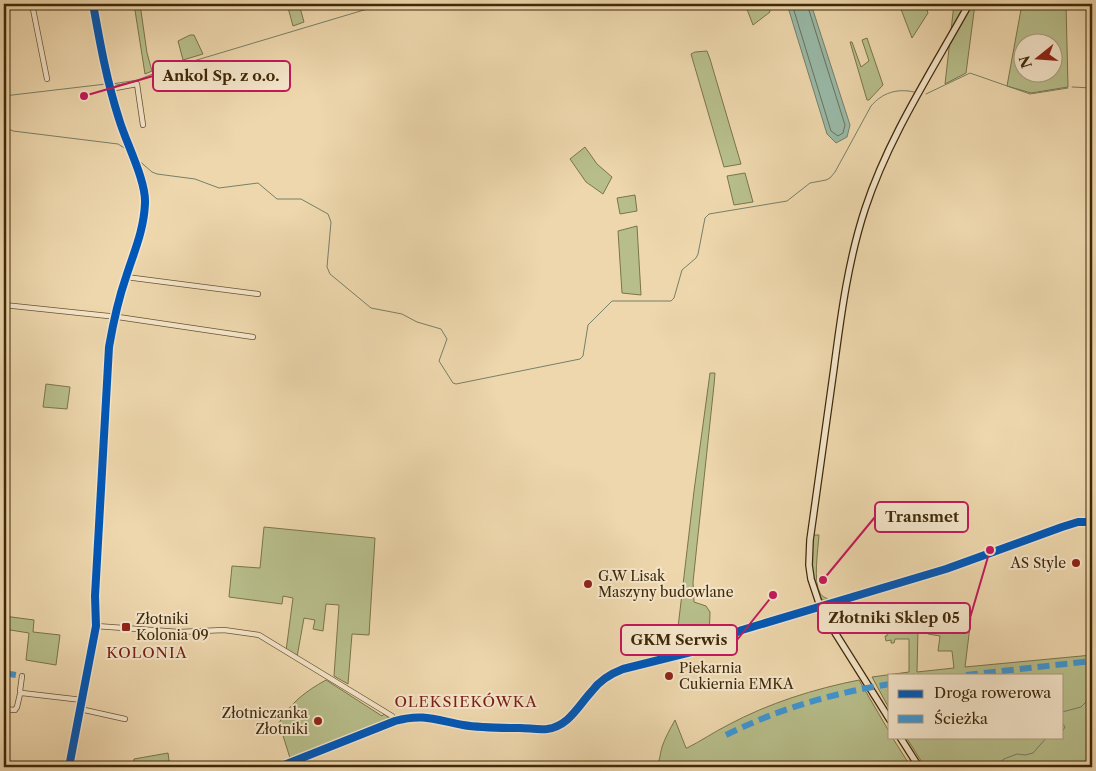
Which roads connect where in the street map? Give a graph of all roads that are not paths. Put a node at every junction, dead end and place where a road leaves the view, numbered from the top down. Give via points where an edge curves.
1 (32, 4) edge
2 (92, 4) edge
3 (969, 4) edge
4 (47, 78) dead end
5 (110, 89) junction
6 (143, 125) dead end
7 (126, 277) junction
8 (258, 294) dead end
9 (4, 305) edge
10 (115, 317) junction
11 (253, 336) dead end
12 (1092, 522) edge
13 (820, 606) junction
14 (96, 626) junction
15 (22, 676) dead end
16 (22, 693) junction
17 (82, 700) junction
18 (4, 709) edge
19 (80, 709) junction
20 (888, 717) edge
21 (125, 719) dead end
22 (395, 721) junction
23 (901, 738) edge
24 (69, 767) edge
25 (279, 767) edge
26 (918, 767) edge

1 - 4 street
2 - 5 street
3 - 13 street via 887,152 865,209 850,266 810,540 811,579
5 - 6 street via 137,84
5 - 7 street via 145,195 143,226
7 - 8 street
7 - 10 street
9 - 10 street
10 - 11 street
10 - 14 street via 107,360
12 - 13 street via 1078,522 946,569
13 - 20 street
13 - 22 street via 742,630 691,652 613,673 565,722 547,729 484,727 418,716
14 - 17 street
14 - 22 street via 179,632 224,630 260,635 355,692
15 - 16 street
16 - 17 street
16 - 18 street via 17,708
17 - 19 street
19 - 21 street
19 - 24 street
22 - 25 street
23 - 26 street

